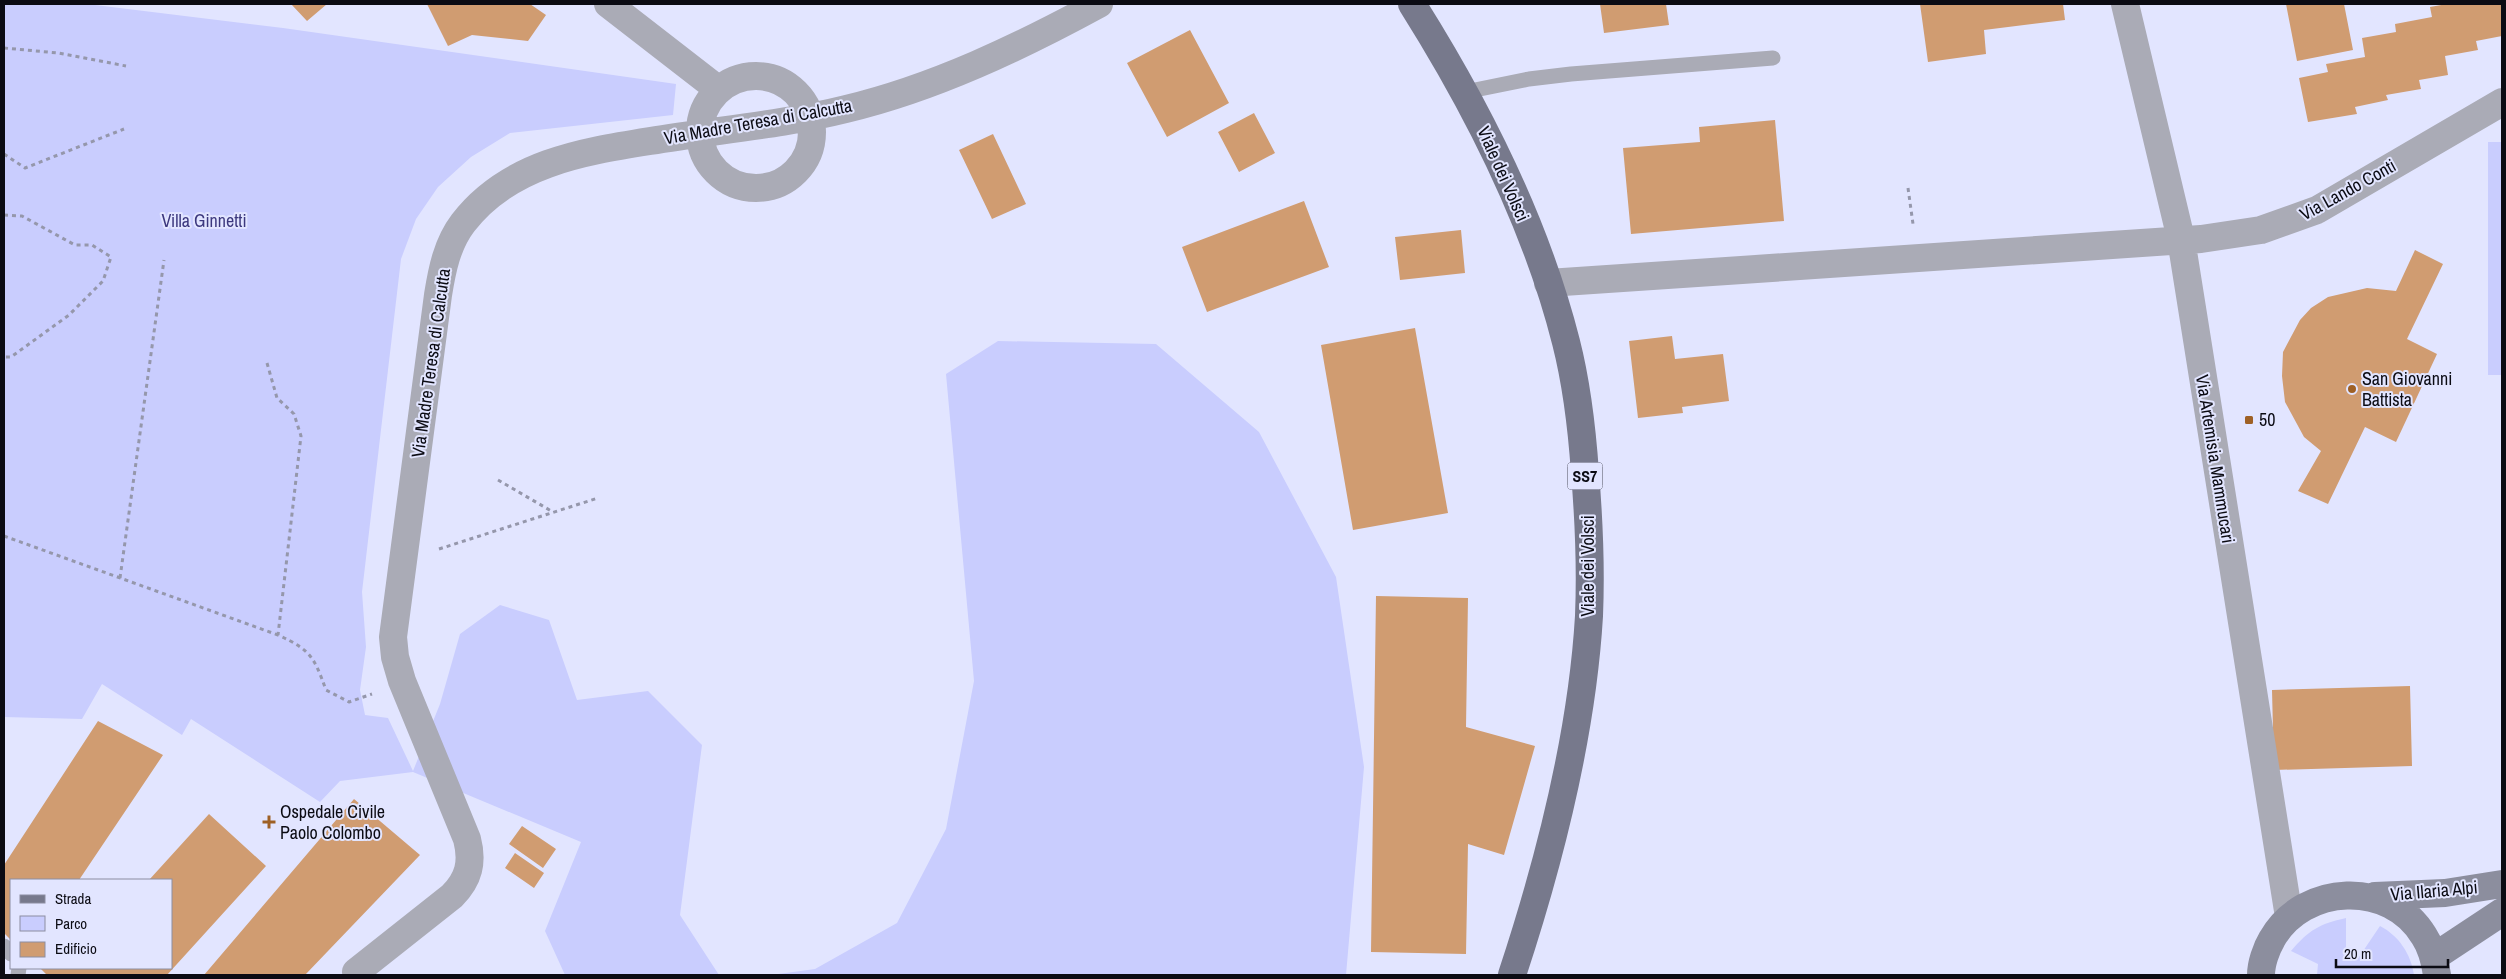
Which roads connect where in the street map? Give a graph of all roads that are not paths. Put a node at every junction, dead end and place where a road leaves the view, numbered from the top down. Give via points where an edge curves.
1 (608, 4) edge
2 (1099, 4) edge
3 (1412, 4) edge
4 (2125, 4) edge
5 (1773, 58) dead end
6 (719, 90) junction
7 (1465, 92) junction
8 (2502, 102) edge
9 (811, 117) junction
10 (700, 132) junction
11 (2181, 239) junction
12 (1548, 283) junction
13 (2502, 884) edge
14 (2366, 896) junction
15 (2502, 912) edge
16 (2289, 917) junction
17 (2268, 946) junction
18 (2435, 966) edge
19 (356, 972) dead end
20 (1512, 975) edge
21 (2240, 975) edge
22 (2261, 975) edge

1 - 6 street
2 - 9 street, Via Madre Teresa di Calcutta via 962,70 871,102
3 - 7 main road, Viale dei Volsci / SS7
4 - 11 street, Via Artemisia Mammucari
5 - 7 lane via 1564,74
6 - 9 street via 735,80 753,76 772,78 789,86
6 - 10 street via 702,117
7 - 12 main road, Viale dei Volsci / SS7 via 1504,174
8 - 11 street, Via Lando Conti via 2301,217 2261,230
9 - 10 street, Via Madre Teresa di Calcutta
9 - 10 street via 813,136 808,155 798,171 783,183 764,188 745,188 727,181 712,168 703,151
10 - 19 street, Via Madre Teresa di Calcutta via 583,152 541,165 503,186 480,204 462,224 449,249 438,295 393,637 395,657 405,688 465,833 470,866 464,883 452,896
11 - 12 street, Via Lando Conti
11 - 16 street, Via Artemisia Mammucari
12 - 20 main road, Viale dei Volsci / SS7 via 1566,342 1581,429 1590,546 1589,611 1582,681 1565,777 1539,887
13 - 14 street, Via Ilaria Alpi via 2445,893
14 - 16 street via 2339,895 2312,902
14 - 18 street via 2389,904 2409,917 2424,935
15 - 18 street, Via Ilaria Alpi
16 - 17 street
17 - 21 street
17 - 22 street

